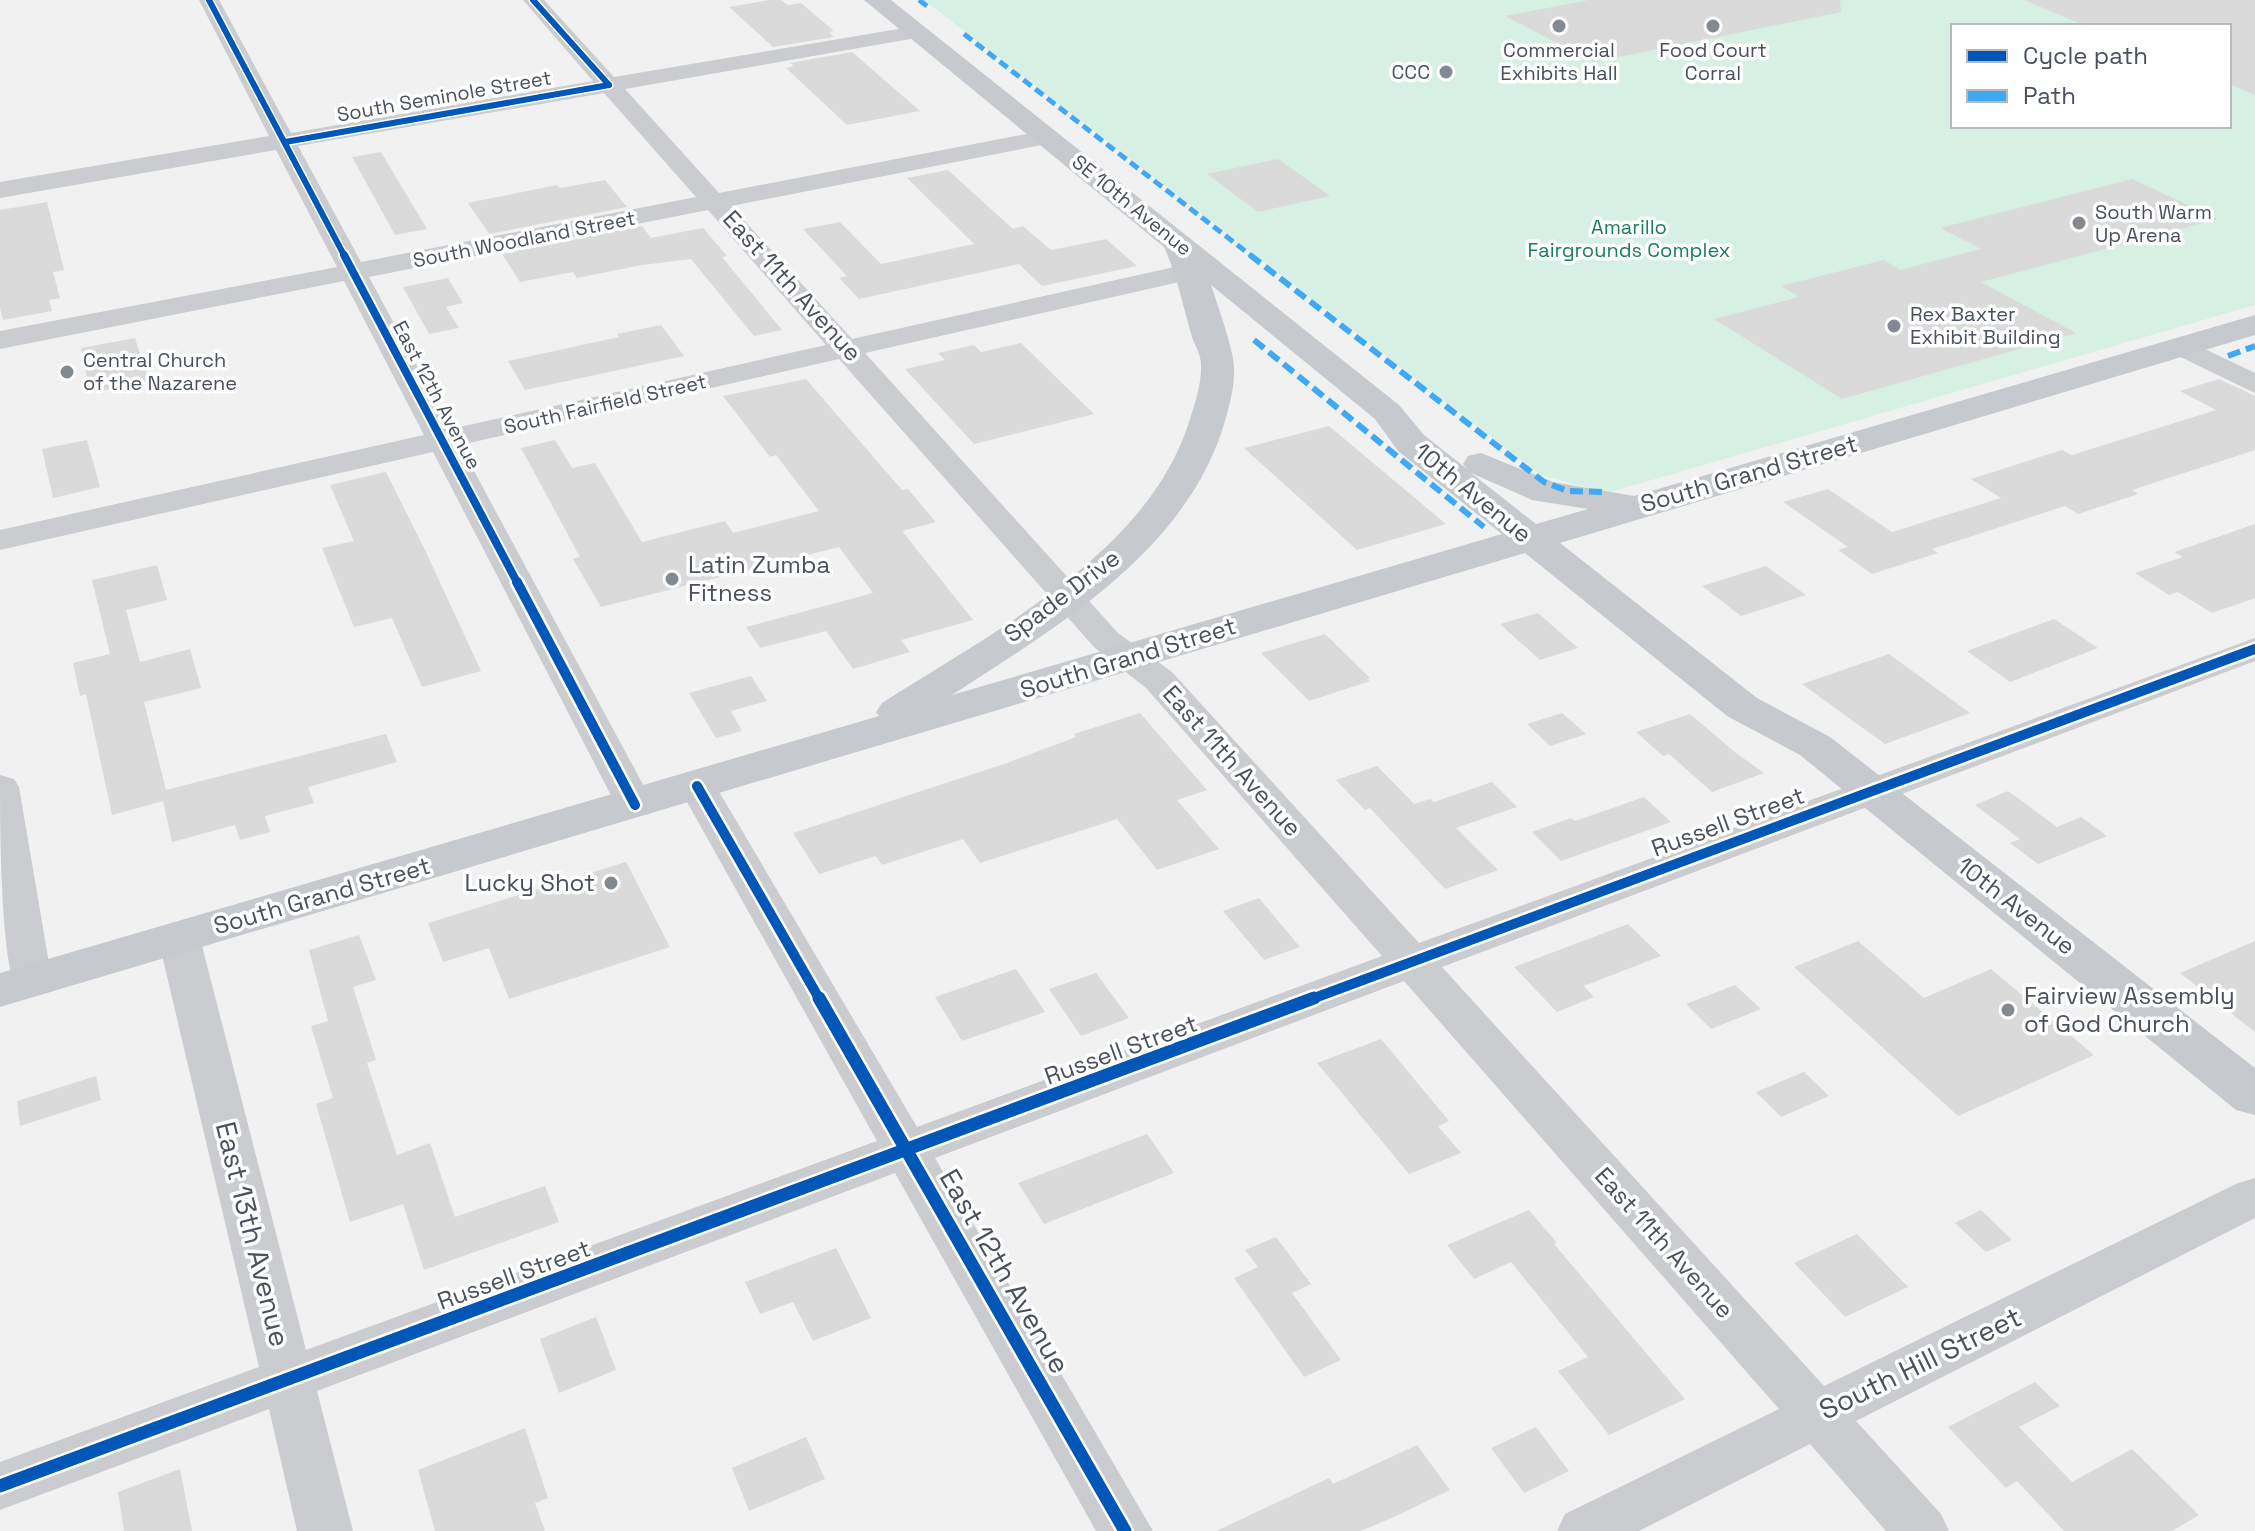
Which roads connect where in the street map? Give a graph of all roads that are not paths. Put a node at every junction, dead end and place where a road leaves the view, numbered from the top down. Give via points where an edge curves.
1 (209, 0) edge
2 (533, 0) edge
3 (876, 0) edge
4 (916, 32) junction
5 (609, 85) junction
6 (1047, 137) junction
7 (285, 142) junction
8 (0, 190) edge
9 (716, 202) junction
10 (1192, 260) junction
11 (352, 273) junction
12 (1280, 324) junction
13 (2255, 325) edge
14 (0, 340) edge
15 (2182, 347) junction
16 (848, 349) junction
17 (1217, 359) junction
18 (2255, 384) edge
19 (1387, 412) junction
20 (440, 440) junction
21 (1481, 464) junction
22 (1646, 504) junction
23 (1547, 533) junction
24 (0, 540) edge
25 (1069, 598) junction
26 (2255, 649) edge
27 (1130, 657) junction
28 (859, 738) junction
29 (697, 786) junction
30 (0, 787) edge
31 (1871, 791) junction
32 (635, 805) junction
33 (179, 938) junction
34 (1413, 962) junction
35 (16, 986) edge
36 (2255, 1096) edge
37 (909, 1150) junction
38 (2255, 1196) edge
39 (289, 1379) junction
40 (1817, 1414) junction
41 (0, 1486) edge
42 (325, 1531) edge
43 (1125, 1531) edge
44 (1585, 1531) edge
45 (1921, 1531) edge

1 - 7 street, East 12th Avenue
2 - 5 street, East 11th Avenue
3 - 4 main road, SE 10th Avenue
4 - 5 street, South Seminole Street
4 - 6 main road, SE 10th Avenue
5 - 7 street, South Seminole Street
5 - 9 street, East 11th Avenue
6 - 9 street, South Woodland Street
6 - 10 main road, SE 10th Avenue
7 - 8 street, South Seminole Street
7 - 11 street, East 12th Avenue
9 - 11 street, South Woodland Street
9 - 16 street, East 11th Avenue
10 - 12 main road, SE 10th Avenue
10 - 16 street, South Fairfield Street
10 - 17 main road, Spade Drive
11 - 14 street, South Woodland Street
11 - 20 street, East 12th Avenue
12 - 17 main road via 1233,337
12 - 19 main road, SE 10th Avenue
13 - 15 main road, South Grand Street
15 - 18 street
15 - 22 main road, South Grand Street
16 - 20 street, South Fairfield Street
16 - 25 street, East 11th Avenue
17 - 25 main road, Spade Drive via 1212,411 1175,491 1132,543
19 - 21 main road, 10th Avenue via 1442,434
19 - 23 main road, 10th Avenue via 1411,443
20 - 24 street, South Fairfield Street
20 - 32 street, East 12th Avenue
21 - 22 main road via 1563,497
21 - 23 main road, 10th Avenue
22 - 23 main road, South Grand Street
23 - 27 main road, South Grand Street
23 - 31 main road, 10th Avenue via 1742,707 1815,746
25 - 27 street, East 11th Avenue via 1106,640
25 - 28 main road, Spade Drive
26 - 31 street, Russell Street
27 - 28 main road, South Grand Street
27 - 34 street, East 11th Avenue via 1159,680
28 - 29 main road, South Grand Street
29 - 32 main road, South Grand Street
29 - 37 street, East 12th Avenue
30 - 35 street
31 - 34 street, Russell Street
31 - 36 main road, 10th Avenue
32 - 33 main road, South Grand Street
33 - 35 main road, South Grand Street
33 - 39 street, East 13th Avenue
34 - 37 street, Russell Street
34 - 40 street, East 11th Avenue
37 - 39 street, Russell Street
37 - 43 street, East 12th Avenue
38 - 40 street, South Hill Street
39 - 41 street, Russell Street
39 - 42 street, East 13th Avenue
40 - 44 street, South Hill Street
40 - 45 street, East 11th Avenue

